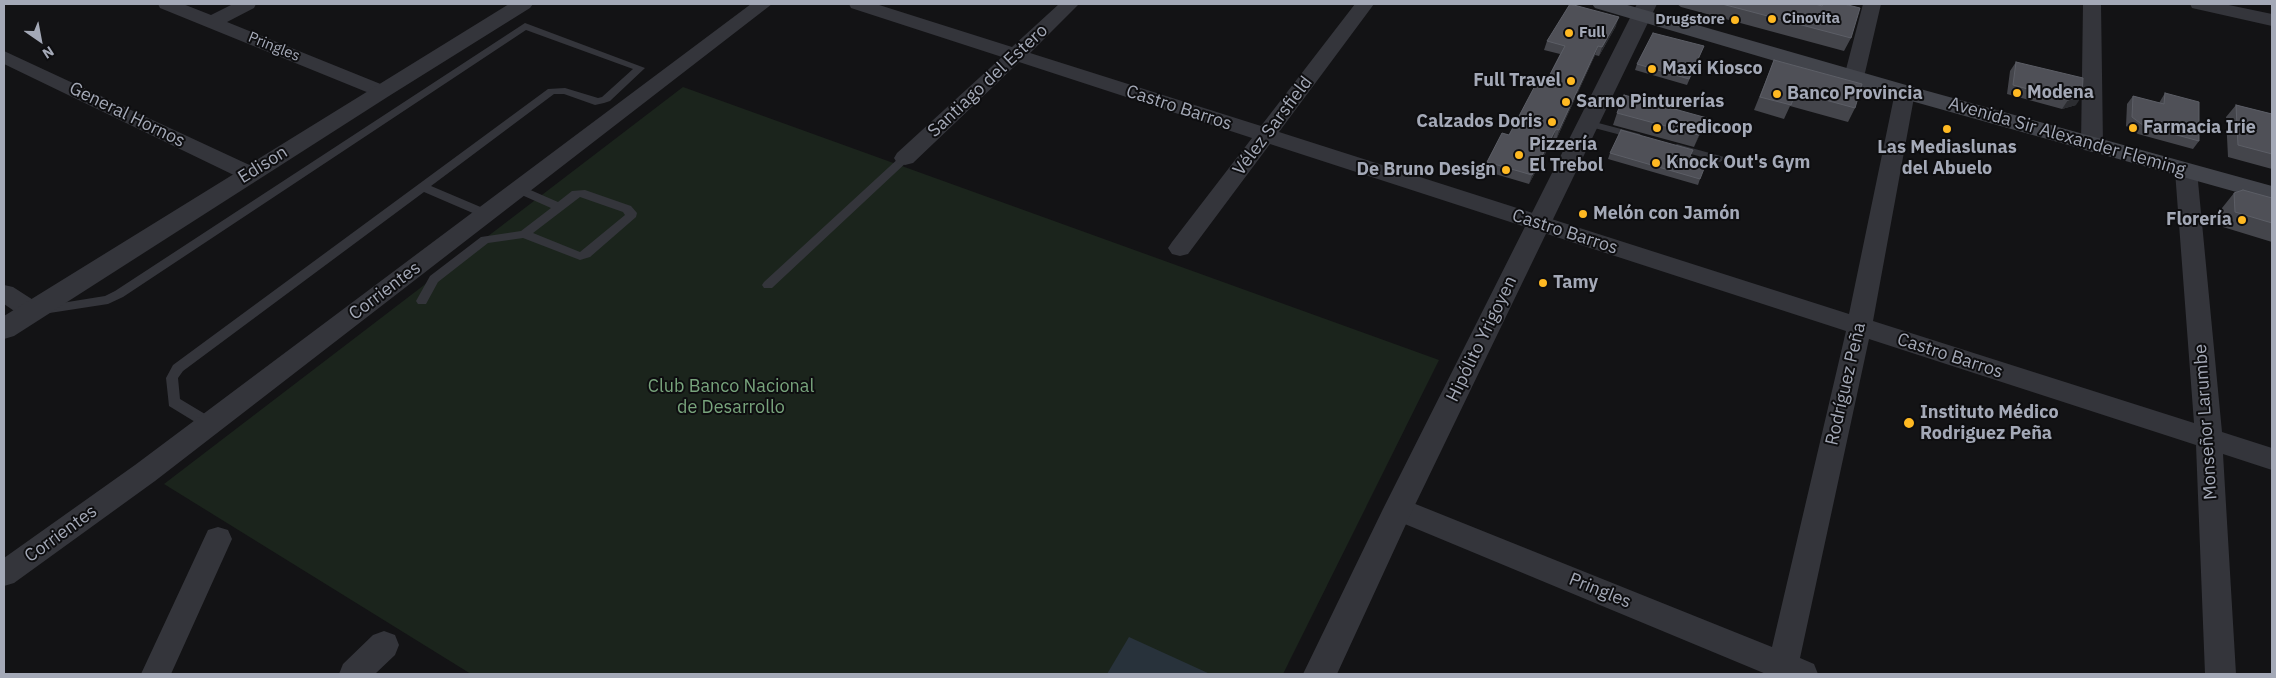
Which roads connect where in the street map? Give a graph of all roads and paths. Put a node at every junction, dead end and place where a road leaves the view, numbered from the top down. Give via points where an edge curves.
1 (166, 4) edge
2 (247, 4) edge
3 (523, 4) edge
4 (763, 4) edge
5 (858, 4) edge
6 (1070, 4) edge
7 (1365, 4) edge
8 (1602, 4) edge
9 (1872, 4) edge
10 (2092, 4) edge
11 (2199, 4) edge
12 (1644, 10) edge
13 (2272, 20) edge
14 (212, 22) junction
15 (1017, 55) junction
16 (4, 57) edge
17 (1854, 77) junction
18 (381, 91) junction
19 (1905, 92) junction
20 (1587, 123) junction
21 (1265, 136) junction
22 (1644, 138) edge
23 (1663, 144) edge
24 (2092, 144) junction
25 (905, 158) joint
26 (1720, 159) dead end
27 (2186, 171) junction
28 (250, 174) junction
29 (423, 187) junction
30 (518, 189) junction
31 (2272, 194) edge
32 (559, 207) junction
33 (486, 214) junction
34 (1538, 223) junction
35 (524, 234) junction
36 (1180, 248) dead end
37 (768, 285) dead end
38 (4, 293) edge
39 (422, 301) dead end
40 (32, 311) junction
41 (1859, 327) junction
42 (4, 330) edge
43 (210, 424) junction
44 (2209, 438) junction
45 (2272, 459) edge
46 (1398, 509) junction
47 (218, 539) dead end
48 (4, 574) edge
49 (384, 645) dead end
50 (1789, 671) edge
51 (156, 674) edge
52 (354, 674) edge
53 (1320, 674) edge
54 (2221, 674) edge

1 - 14 street, Pringles
2 - 14 street
3 - 18 street, Edison
4 - 30 street, Corrientes
5 - 15 street, Castro Barros
6 - 15 street, Santiago del Estero
7 - 21 street, Vélez Sarsfield
8 - 12 main road, Avenida Sir Alexander Fleming
9 - 17 street
10 - 24 street
11 - 13 street
12 - 17 main road, Avenida Sir Alexander Fleming
12 - 20 street, Hipólito Yrigoyen
14 - 18 street, Pringles
15 - 21 street, Castro Barros
15 - 25 street, Santiago del Estero
16 - 28 street, General Hornos
17 - 19 main road, Avenida Sir Alexander Fleming
18 - 28 street, Edison
19 - 24 main road, Avenida Sir Alexander Fleming
19 - 41 street, Rodríguez Peña
20 - 22 lane
20 - 34 street, Hipólito Yrigoyen
21 - 34 street, Castro Barros
21 - 36 street, Vélez Sarsfield
23 - 26 lane
24 - 27 main road, Avenida Sir Alexander Fleming
25 - 37 lane
27 - 31 main road, Avenida Sir Alexander Fleming
27 - 44 street, Monseñor Larumbe
28 - 40 street, Edison
29 - 33 lane
29 - 40 lane via 552,91 565,91 600,101 640,68 525,26 119,294 108,300
29 - 43 lane via 178,368 172,378 174,402
30 - 32 lane
30 - 33 street, Corrientes
32 - 35 lane
32 - 35 lane via 582,193 631,213 580,256
33 - 43 street, Corrientes
34 - 41 street, Castro Barros
34 - 46 street, Hipólito Yrigoyen
35 - 39 lane via 485,240 434,279
38 - 40 street
40 - 42 street, Edison
41 - 44 street, Castro Barros
41 - 50 street, Rodríguez Peña
43 - 48 street, Corrientes
44 - 45 street, Castro Barros
44 - 54 street, Monseñor Larumbe
46 - 50 street, Pringles
46 - 53 street, Hipólito Yrigoyen
47 - 51 street
49 - 52 street

